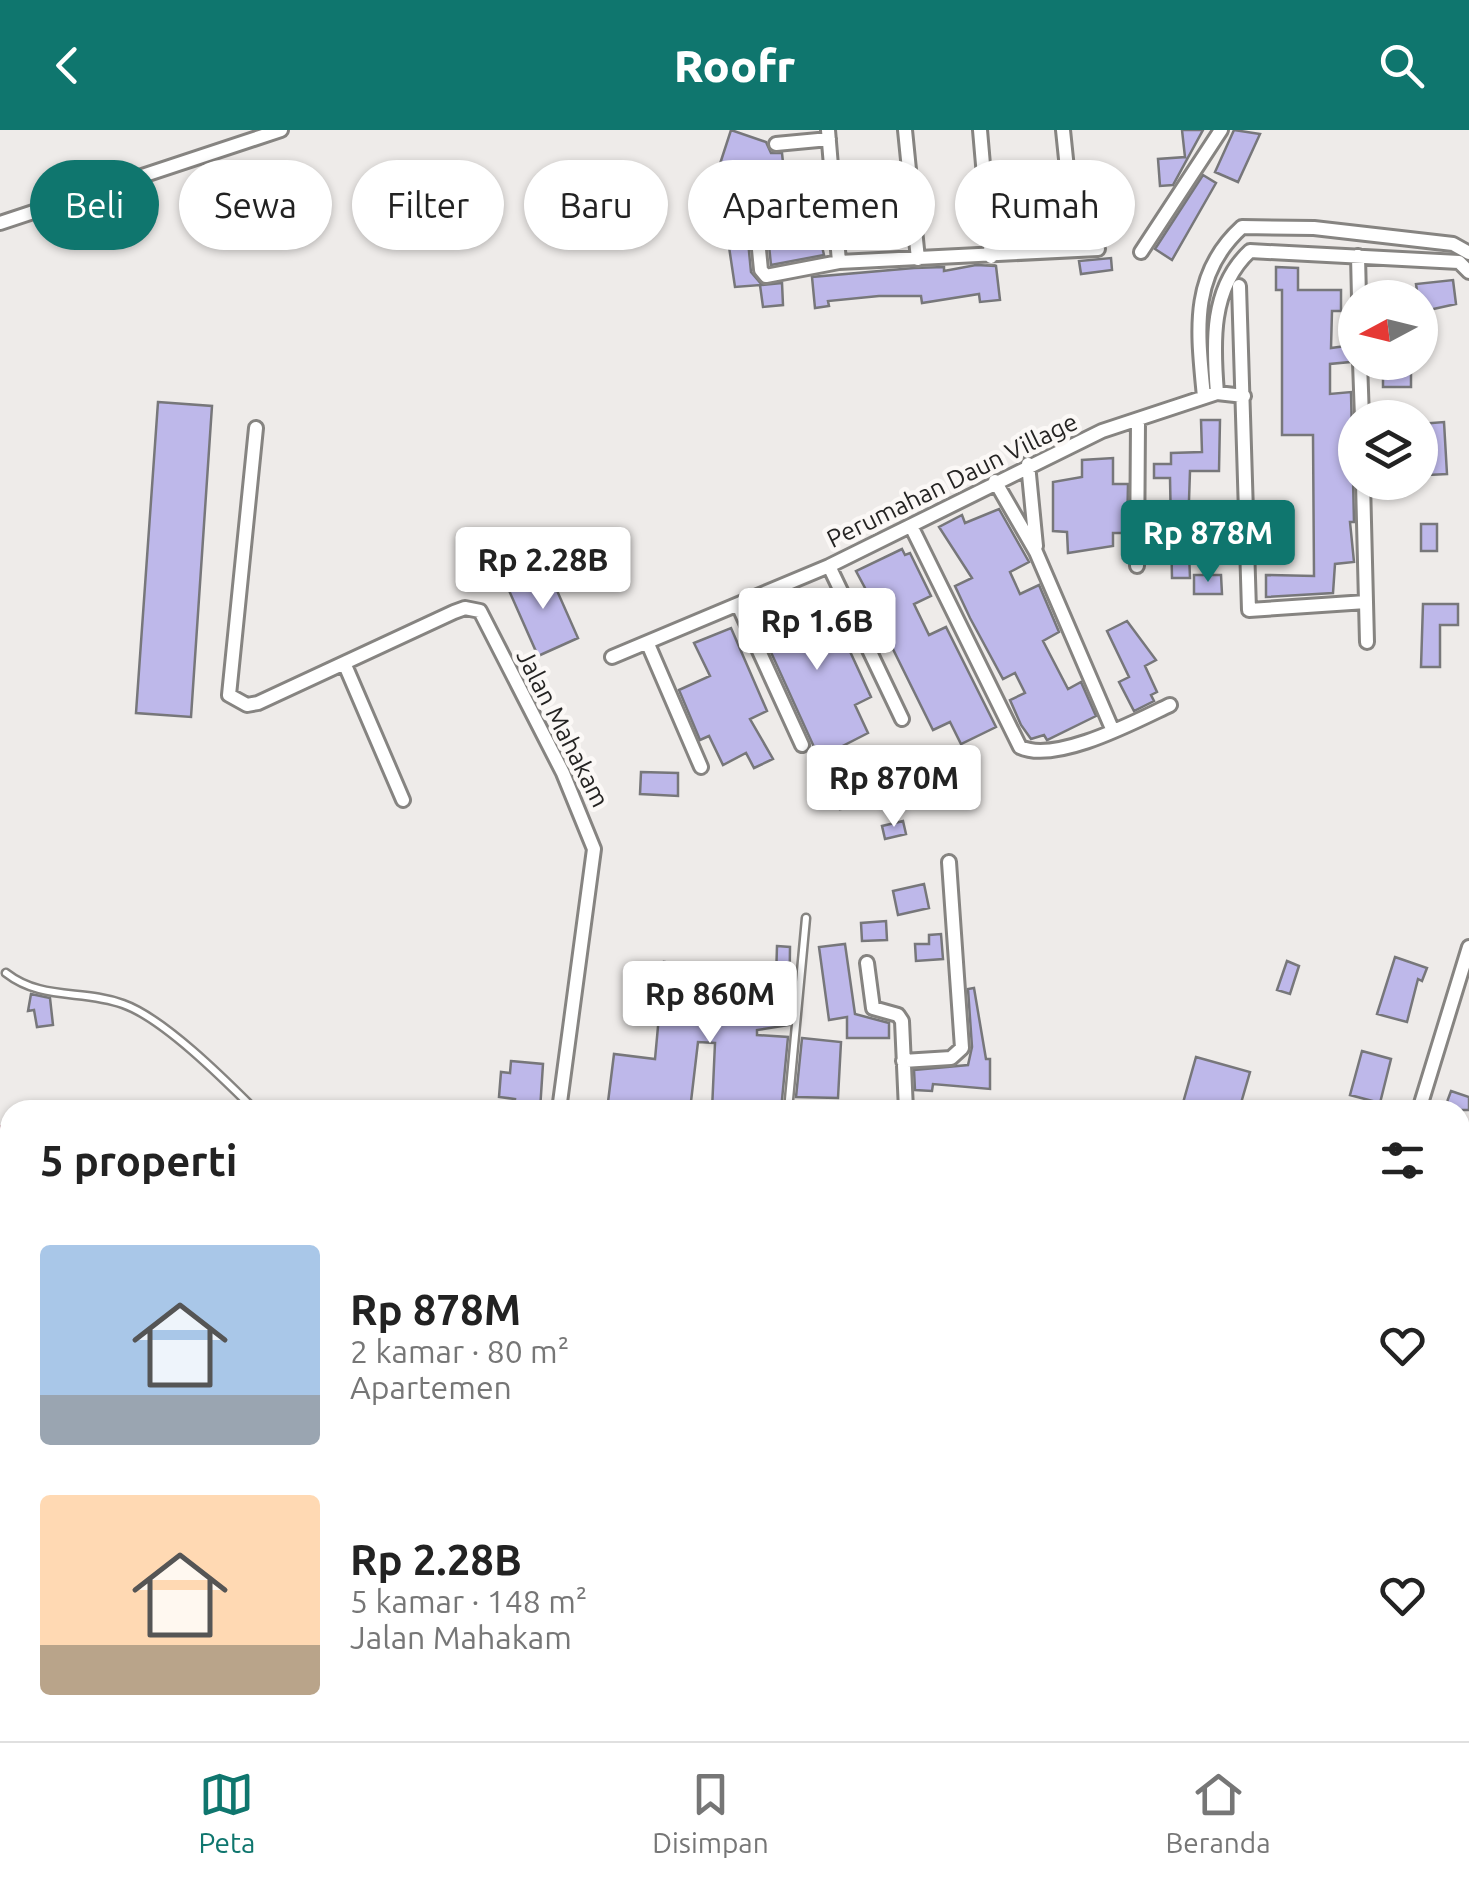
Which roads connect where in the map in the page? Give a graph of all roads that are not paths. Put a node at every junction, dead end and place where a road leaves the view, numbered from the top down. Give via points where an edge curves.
1 (280, 130) edge
2 (905, 130) edge
3 (980, 130) edge
4 (1064, 130) edge
5 (1222, 130) edge
6 (828, 134) edge
7 (776, 144) dead end
8 (1067, 160) edge
9 (0, 223) edge
10 (759, 250) edge
11 (1084, 250) edge
12 (1141, 252) dead end
13 (1358, 256) junction
14 (990, 257) junction
15 (918, 259) junction
16 (839, 262) junction
17 (1468, 263) edge
18 (1359, 280) edge
19 (1240, 286) dead end
20 (1211, 395) junction
21 (1244, 396) junction
22 (1138, 422) junction
23 (256, 428) dead end
24 (1028, 464) junction
25 (995, 480) junction
26 (1363, 500) edge
27 (911, 526) junction
28 (1036, 552) junction
29 (829, 566) junction
30 (1137, 566) dead end
31 (1366, 602) junction
32 (738, 605) junction
33 (1367, 642) dead end
34 (648, 644) junction
35 (612, 657) dead end
36 (345, 665) junction
37 (1170, 705) dead end
38 (902, 719) dead end
39 (1112, 732) junction
40 (802, 744) dead end
41 (701, 767) dead end
42 (404, 800) dead end
43 (949, 862) dead end
44 (806, 918) dead end
45 (1469, 948) edge
46 (867, 963) dead end
47 (6, 973) dead end
48 (903, 1061) junction
49 (243, 1100) edge
50 (561, 1100) edge
51 (789, 1100) edge
52 (905, 1100) edge
53 (1422, 1100) edge

1 - 9 street
2 - 15 street
3 - 14 street
4 - 8 street
5 - 12 street
6 - 7 street
6 - 16 street
10 - 16 street via 766,276
11 - 14 street
13 - 17 street
13 - 18 street
13 - 20 street via 1257,249 1246,254 1217,315
14 - 15 street
15 - 16 street
17 - 20 street via 1453,244 1242,227 1202,283 1197,314
19 - 21 street
20 - 21 street
20 - 22 street, Perumahan Daun Village
21 - 31 street via 1249,610
22 - 24 street, Perumahan Daun Village
22 - 30 street
23 - 36 street, Jalan Mahakam via 229,695 258,703
24 - 25 street, Perumahan Daun Village
24 - 28 street
25 - 27 street, Perumahan Daun Village
25 - 28 street
26 - 31 street
27 - 29 street, Perumahan Daun Village
27 - 39 street via 1020,747 1062,748
28 - 39 street
29 - 32 street, Perumahan Daun Village
29 - 38 street
31 - 33 street
32 - 34 street, Perumahan Daun Village
32 - 40 street
34 - 35 street, Perumahan Daun Village
34 - 41 street
36 - 42 street
36 - 50 street, Jalan Mahakam via 474,608 563,773 594,849
37 - 39 street
43 - 48 street via 962,1048 952,1058
44 - 51 lane
45 - 53 street
46 - 48 street via 872,1008 901,1018
47 - 49 lane via 34,991 132,1007
48 - 52 street

